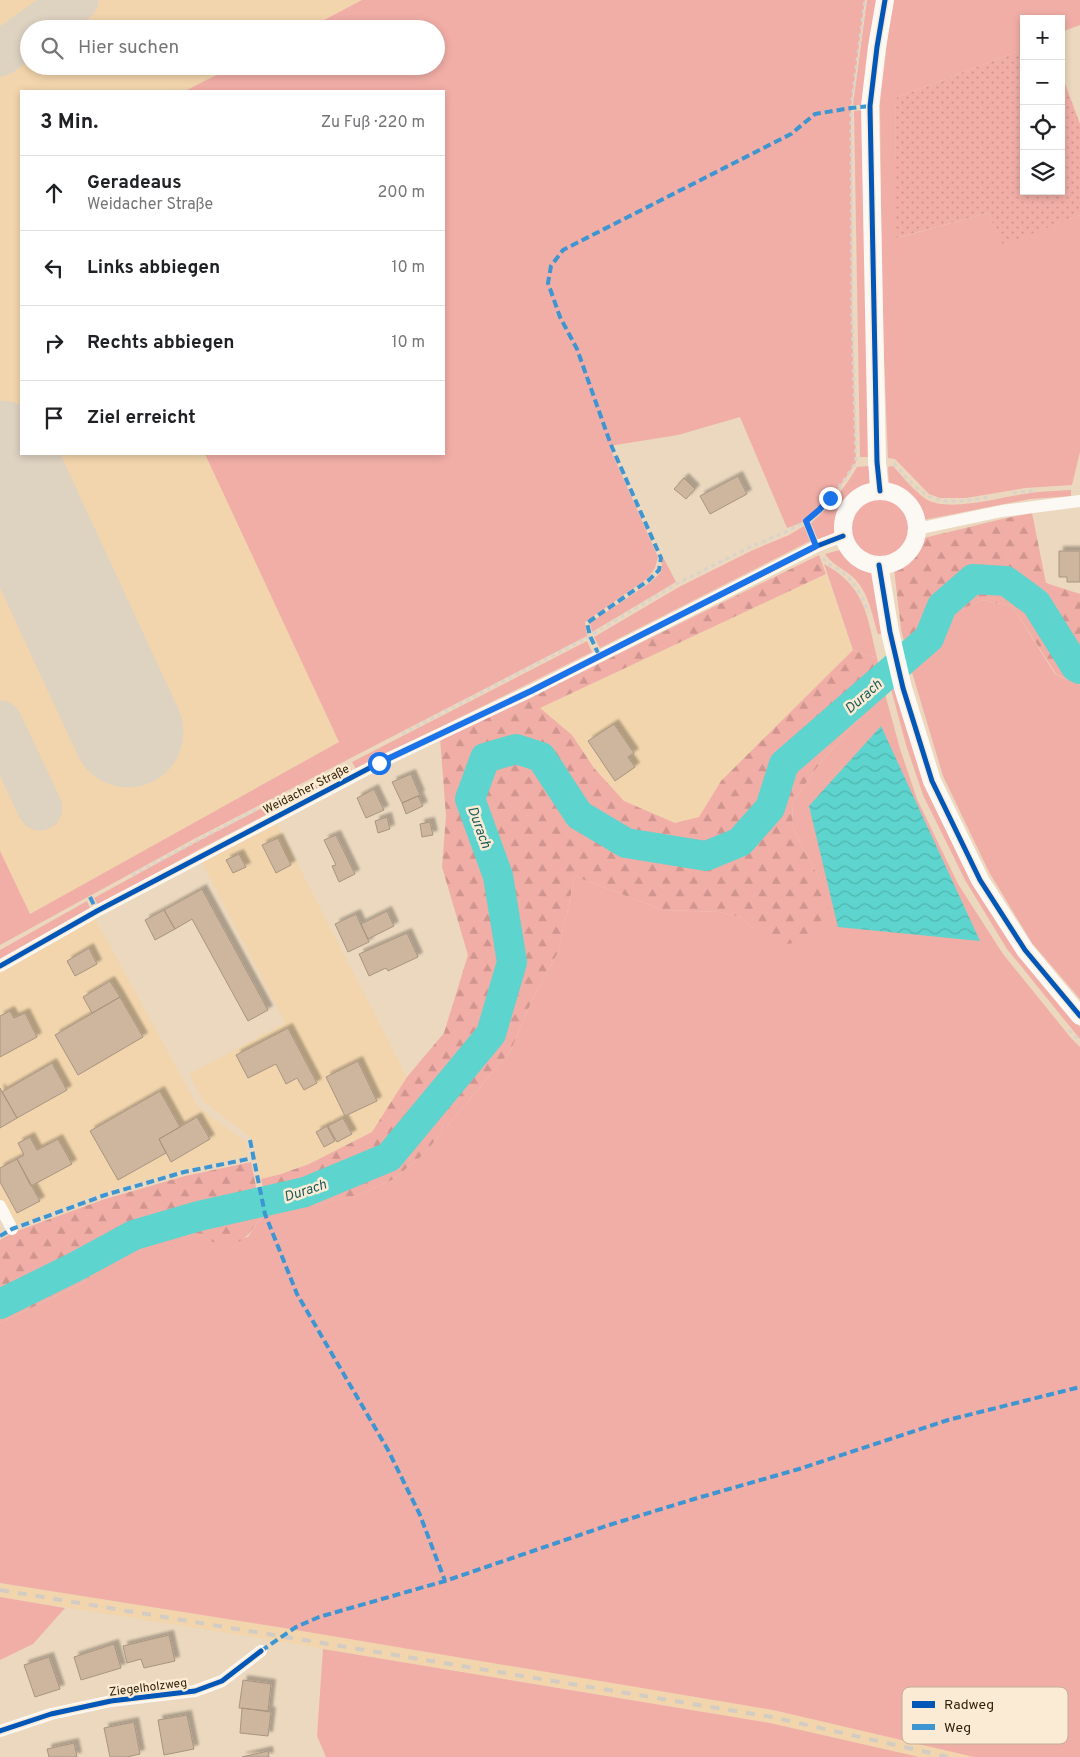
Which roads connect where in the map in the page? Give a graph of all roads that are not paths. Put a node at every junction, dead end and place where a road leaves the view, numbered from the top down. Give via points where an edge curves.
1 (885, 0) edge
2 (880, 491) junction
3 (1080, 501) edge
4 (917, 529) junction
5 (843, 536) junction
6 (880, 565) junction
7 (0, 966) edge
8 (1080, 1016) edge
9 (0, 1206) edge
10 (12, 1229) dead end
11 (261, 1651) dead end
12 (0, 1731) edge

1 - 2 street via 870,106 876,462
2 - 4 street via 891,492 910,506
2 - 5 street via 864,494 850,504
3 - 4 street via 1002,511
4 - 6 street via 915,540 901,558
5 - 6 street via 856,557
5 - 7 street, Weidacher Straße via 816,546 531,691 379,763 146,884
6 - 8 street via 903,688 932,781 980,880 1025,950
9 - 10 street
11 - 12 street, Ziegelholzweg via 222,1681 195,1691 94,1705 51,1714

